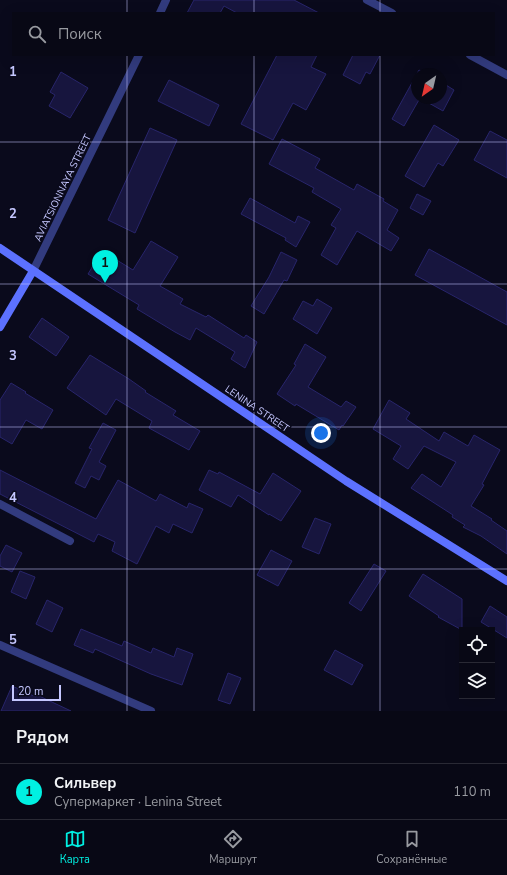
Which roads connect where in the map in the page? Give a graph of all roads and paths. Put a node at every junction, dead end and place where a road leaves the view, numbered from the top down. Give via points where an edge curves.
1 (166, 0) edge
2 (367, 0) edge
3 (160, 12) edge
4 (390, 12) edge
5 (139, 56) edge
6 (472, 56) edge
7 (507, 75) edge
8 (0, 248) edge
9 (33, 271) junction
10 (0, 327) edge
11 (0, 504) edge
12 (70, 541) dead end
13 (507, 581) edge
14 (0, 645) edge
15 (151, 711) edge

1 - 3 street
2 - 4 street
5 - 9 street, AVIATSIONNAYA STREET
6 - 7 street
8 - 9 main road, LENINA STREET
9 - 10 main road, AVIATSIONNAYA STREET
9 - 13 main road, LENINA STREET via 346,481
11 - 12 street
14 - 15 street

